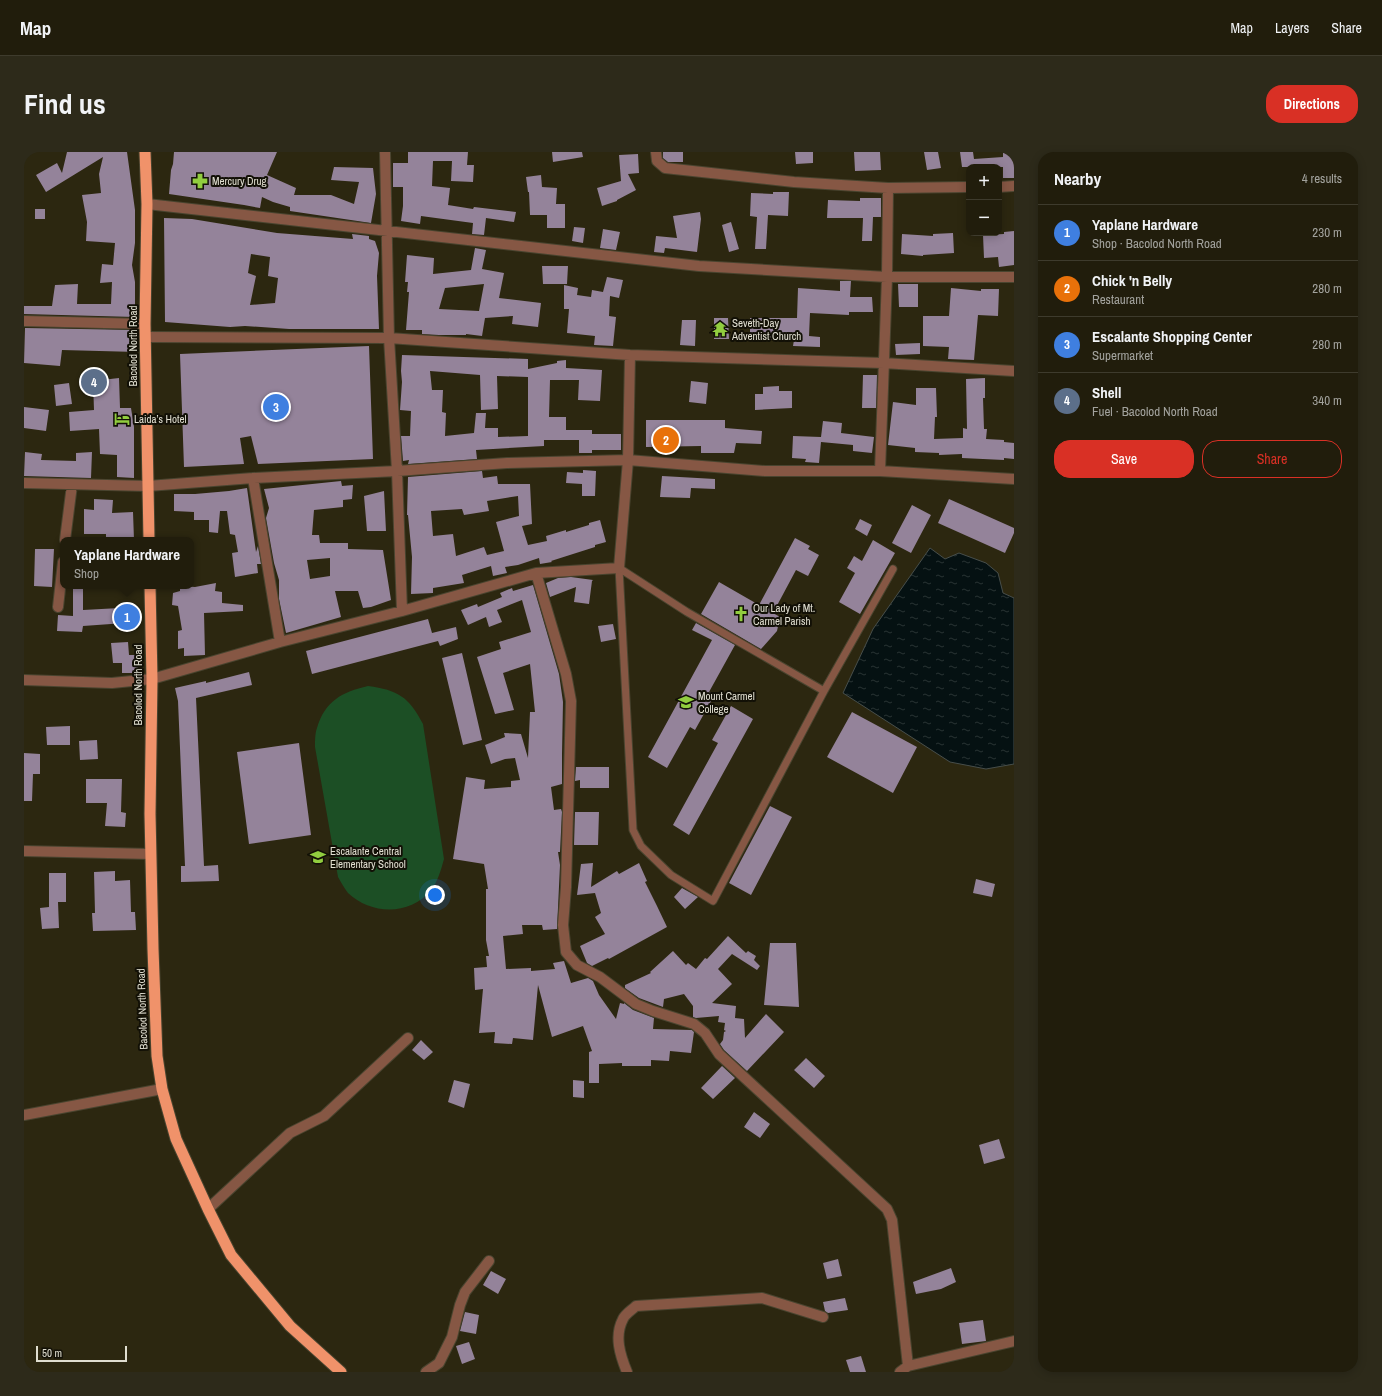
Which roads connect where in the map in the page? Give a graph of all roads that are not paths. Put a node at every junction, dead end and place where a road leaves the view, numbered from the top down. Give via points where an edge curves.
1 (145, 152) edge
2 (385, 152) edge
3 (656, 152) edge
4 (1014, 186) edge
5 (966, 187) edge
6 (1002, 187) edge
7 (888, 188) junction
8 (147, 204) junction
9 (387, 230) junction
10 (887, 277) junction
11 (1014, 277) edge
12 (24, 321) edge
13 (145, 324) junction
14 (145, 337) junction
15 (389, 338) junction
16 (630, 355) junction
17 (883, 363) junction
18 (1014, 371) edge
19 (628, 460) junction
20 (397, 471) junction
21 (880, 471) junction
22 (253, 478) junction
23 (1014, 479) edge
24 (24, 483) edge
25 (72, 484) junction
26 (148, 486) junction
27 (65, 537) edge
28 (149, 537) edge
29 (619, 568) junction
30 (893, 569) dead end
31 (536, 573) junction
32 (60, 589) edge
33 (150, 589) edge
34 (58, 607) dead end
35 (402, 611) junction
36 (280, 642) junction
37 (152, 679) junction
38 (24, 680) edge
39 (824, 691) junction
40 (24, 851) edge
41 (151, 854) junction
42 (408, 1038) dead end
43 (162, 1089) junction
44 (24, 1115) edge
45 (208, 1209) junction
46 (489, 1260) dead end
47 (823, 1317) dead end
48 (1014, 1341) edge
49 (904, 1369) edge
50 (341, 1372) edge
51 (426, 1372) edge
52 (627, 1372) edge

1 - 8 highway, Bacolod North Road
2 - 9 street
3 - 7 street via 657,161 665,168 794,182
4 - 6 street
5 - 7 street
7 - 10 street
8 - 9 street
8 - 13 highway, Bacolod North Road
9 - 10 street via 699,266
9 - 15 street
10 - 11 street
10 - 17 street
12 - 13 street
13 - 14 highway, Bacolod North Road
14 - 15 street
14 - 26 highway, Bacolod North Road
15 - 16 street
15 - 20 street
16 - 17 street
16 - 19 street
17 - 18 street
17 - 21 street
19 - 20 street via 507,463
19 - 21 street via 765,471
19 - 29 street
20 - 22 street
20 - 35 street
21 - 23 street
22 - 26 street
22 - 36 street
24 - 25 street
25 - 26 street
25 - 27 street
26 - 28 highway, Bacolod North Road
29 - 31 street
29 - 39 lane via 687,612
29 - 39 lane via 633,830 641,846 672,875 713,901
30 - 39 lane
31 - 35 street
31 - 49 street via 566,674 571,701 563,925 566,952 578,965 636,1004 694,1024 705,1034 719,1054 887,1209 892,1220
32 - 34 street
33 - 37 highway, Bacolod North Road
35 - 36 street
36 - 37 street
37 - 38 street via 112,683
37 - 41 highway, Bacolod North Road
40 - 41 street
41 - 43 highway, Bacolod North Road via 157,1056
42 - 45 street via 324,1116 290,1133
43 - 44 street
43 - 45 highway, Bacolod North Road via 176,1139
45 - 50 highway, Bacolod North Road via 231,1255 290,1326
46 - 51 street via 465,1292 452,1338 439,1363
47 - 52 street via 762,1298 636,1306 623,1319 618,1336
48 - 49 street

